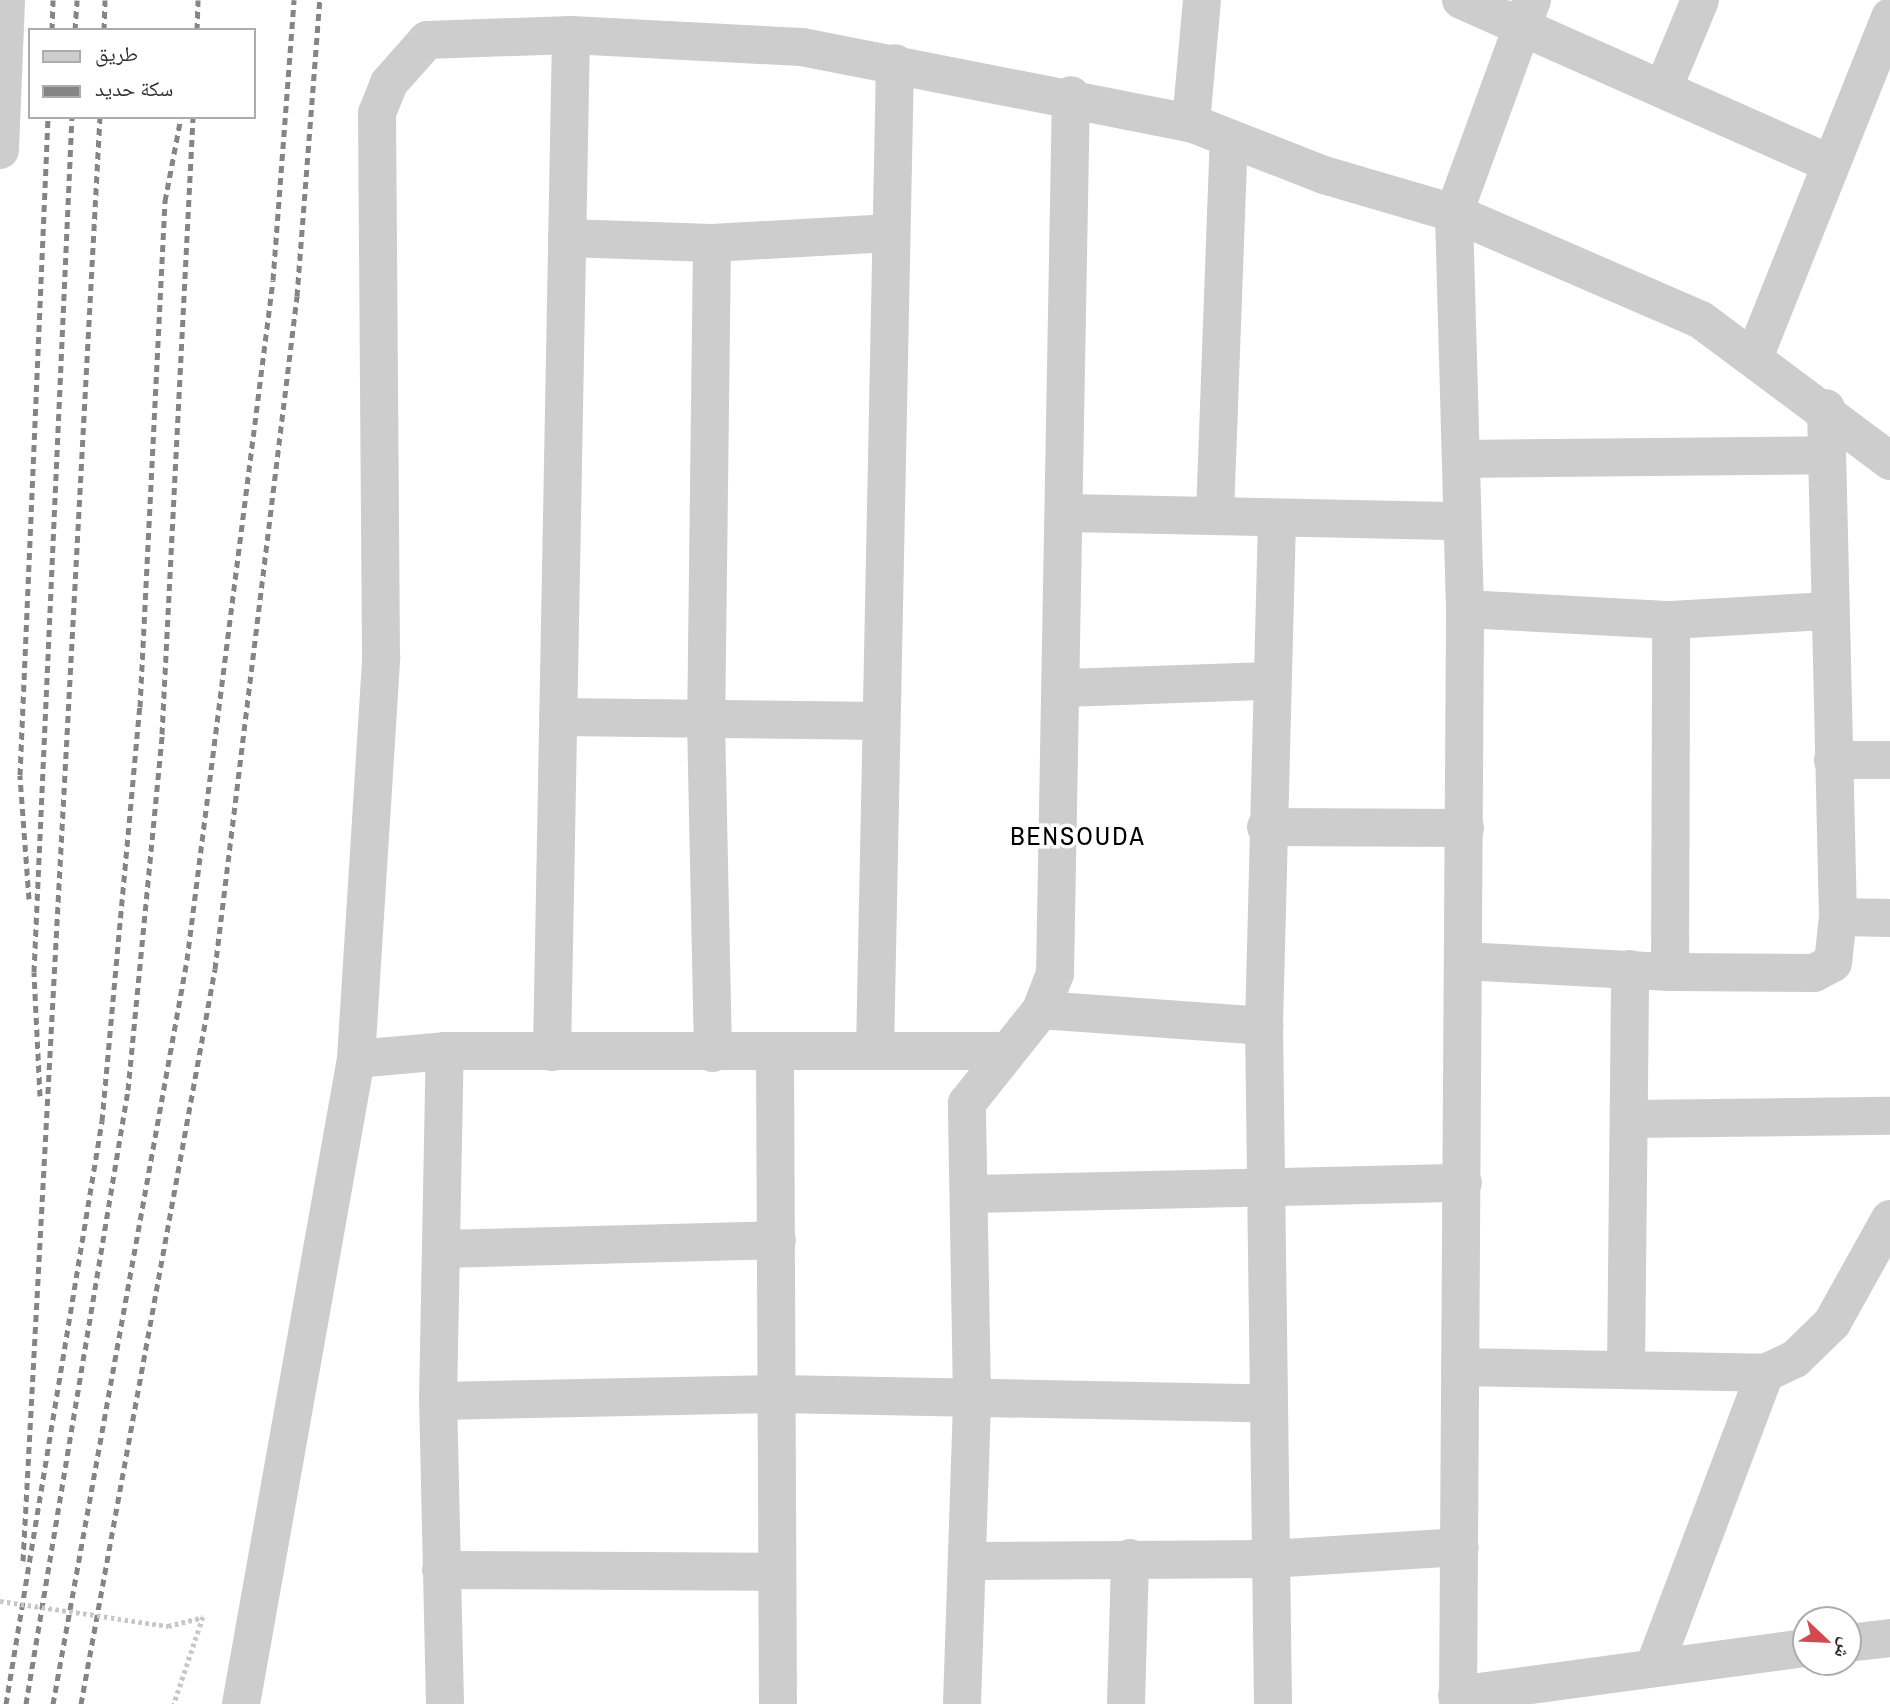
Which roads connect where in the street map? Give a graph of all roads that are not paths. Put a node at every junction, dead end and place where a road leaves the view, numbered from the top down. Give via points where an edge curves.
1 (6, 0) edge
2 (1202, 0) edge
3 (1461, 0) edge
4 (1700, 0) edge
5 (1526, 13) edge
6 (1890, 17) edge
7 (570, 35) junction
8 (895, 62) junction
9 (1663, 89) junction
10 (1071, 94) junction
11 (1191, 123) junction
12 (1229, 140) junction
13 (0, 150) edge
14 (1827, 162) junction
15 (1454, 213) junction
16 (890, 233) junction
17 (566, 238) junction
18 (712, 243) junction
19 (1755, 355) junction
20 (1826, 408) junction
21 (1825, 455) junction
22 (1463, 459) junction
23 (1890, 461) edge
24 (1068, 513) junction
25 (1215, 515) junction
26 (1277, 519) junction
27 (1460, 521) junction
28 (1465, 609) junction
29 (1829, 611) junction
30 (1671, 620) junction
31 (1269, 681) junction
32 (1065, 688) junction
33 (558, 717) junction
34 (706, 720) junction
35 (881, 722) junction
36 (1833, 760) junction
37 (1890, 760) edge
38 (1266, 827) junction
39 (1465, 828) junction
40 (1838, 917) junction
41 (1890, 918) edge
42 (1464, 961) junction
43 (1630, 969) junction
44 (1670, 972) junction
45 (1041, 1010) junction
46 (1264, 1026) junction
47 (445, 1051) junction
48 (875, 1051) junction
49 (1004, 1051) junction
50 (552, 1052) junction
51 (775, 1052) junction
52 (713, 1053) junction
53 (356, 1059) junction
54 (1890, 1116) edge
55 (1629, 1119) junction
56 (1463, 1183) junction
57 (1265, 1188) junction
58 (970, 1194) junction
59 (1890, 1219) edge
60 (777, 1240) junction
61 (443, 1249) junction
62 (1460, 1367) junction
63 (1626, 1370) junction
64 (1765, 1373) junction
65 (777, 1394) junction
66 (972, 1398) junction
67 (438, 1401) junction
68 (1268, 1404) junction
69 (1460, 1547) junction
70 (1130, 1558) junction
71 (1270, 1559) junction
72 (971, 1561) junction
73 (441, 1570) junction
74 (776, 1572) junction
75 (1890, 1638) edge
76 (1862, 1641) edge
77 (1792, 1650) edge
78 (1654, 1667) junction
79 (1457, 1699) edge
80 (241, 1704) edge
81 (444, 1704) edge
82 (778, 1704) edge
83 (962, 1704) edge
84 (1126, 1704) edge
85 (1273, 1704) edge

1 - 13 street
2 - 11 street
3 - 5 street
4 - 9 street
5 - 9 street
5 - 15 street
6 - 14 street
7 - 8 street via 802,47
7 - 17 street
7 - 53 street via 427,40 388,83 377,113 381,657
8 - 10 street
8 - 16 street
9 - 14 street
10 - 11 street
10 - 24 street
11 - 12 street
12 - 15 street
12 - 25 street
14 - 19 street
15 - 19 street via 1650,296
15 - 22 street
16 - 18 street
16 - 35 street
17 - 18 street
17 - 33 street
18 - 34 street
19 - 20 street
20 - 21 street
20 - 23 street
21 - 22 street
21 - 29 street
22 - 27 street
24 - 25 street
24 - 32 street
25 - 26 street
26 - 27 street
26 - 31 street
27 - 28 street
28 - 30 street
28 - 39 street
29 - 30 street
29 - 36 street
30 - 44 street
31 - 32 street
31 - 38 street
32 - 45 street via 1055,974
33 - 34 street
33 - 50 street
34 - 35 street
34 - 52 street
35 - 48 street
36 - 37 street
36 - 40 street
38 - 39 street
38 - 46 street
39 - 42 street
40 - 41 street
40 - 44 street via 1833,963 1814,973
42 - 43 street
42 - 56 street
43 - 44 street
43 - 55 street
45 - 46 street
45 - 49 street
46 - 57 street
47 - 50 street
47 - 53 street
47 - 61 street
48 - 49 street
48 - 51 street
49 - 58 street via 967,1103 963,1143
50 - 52 street
51 - 52 street
51 - 60 street
53 - 80 street
54 - 55 street
55 - 63 street
56 - 57 street
56 - 62 street
57 - 58 street
57 - 68 street
58 - 66 street
59 - 64 street via 1832,1323 1795,1359
60 - 61 street
60 - 65 street
61 - 67 street
62 - 63 street
62 - 69 street
63 - 64 street
64 - 78 street
65 - 66 street
65 - 67 street
65 - 74 street
66 - 68 street
66 - 72 street
67 - 73 street
68 - 71 street
69 - 71 street
69 - 79 street
70 - 71 street
70 - 72 street
70 - 84 street
71 - 85 street
72 - 83 street
73 - 74 street
73 - 81 street
74 - 82 street
75 - 76 street
77 - 78 street
78 - 79 street

